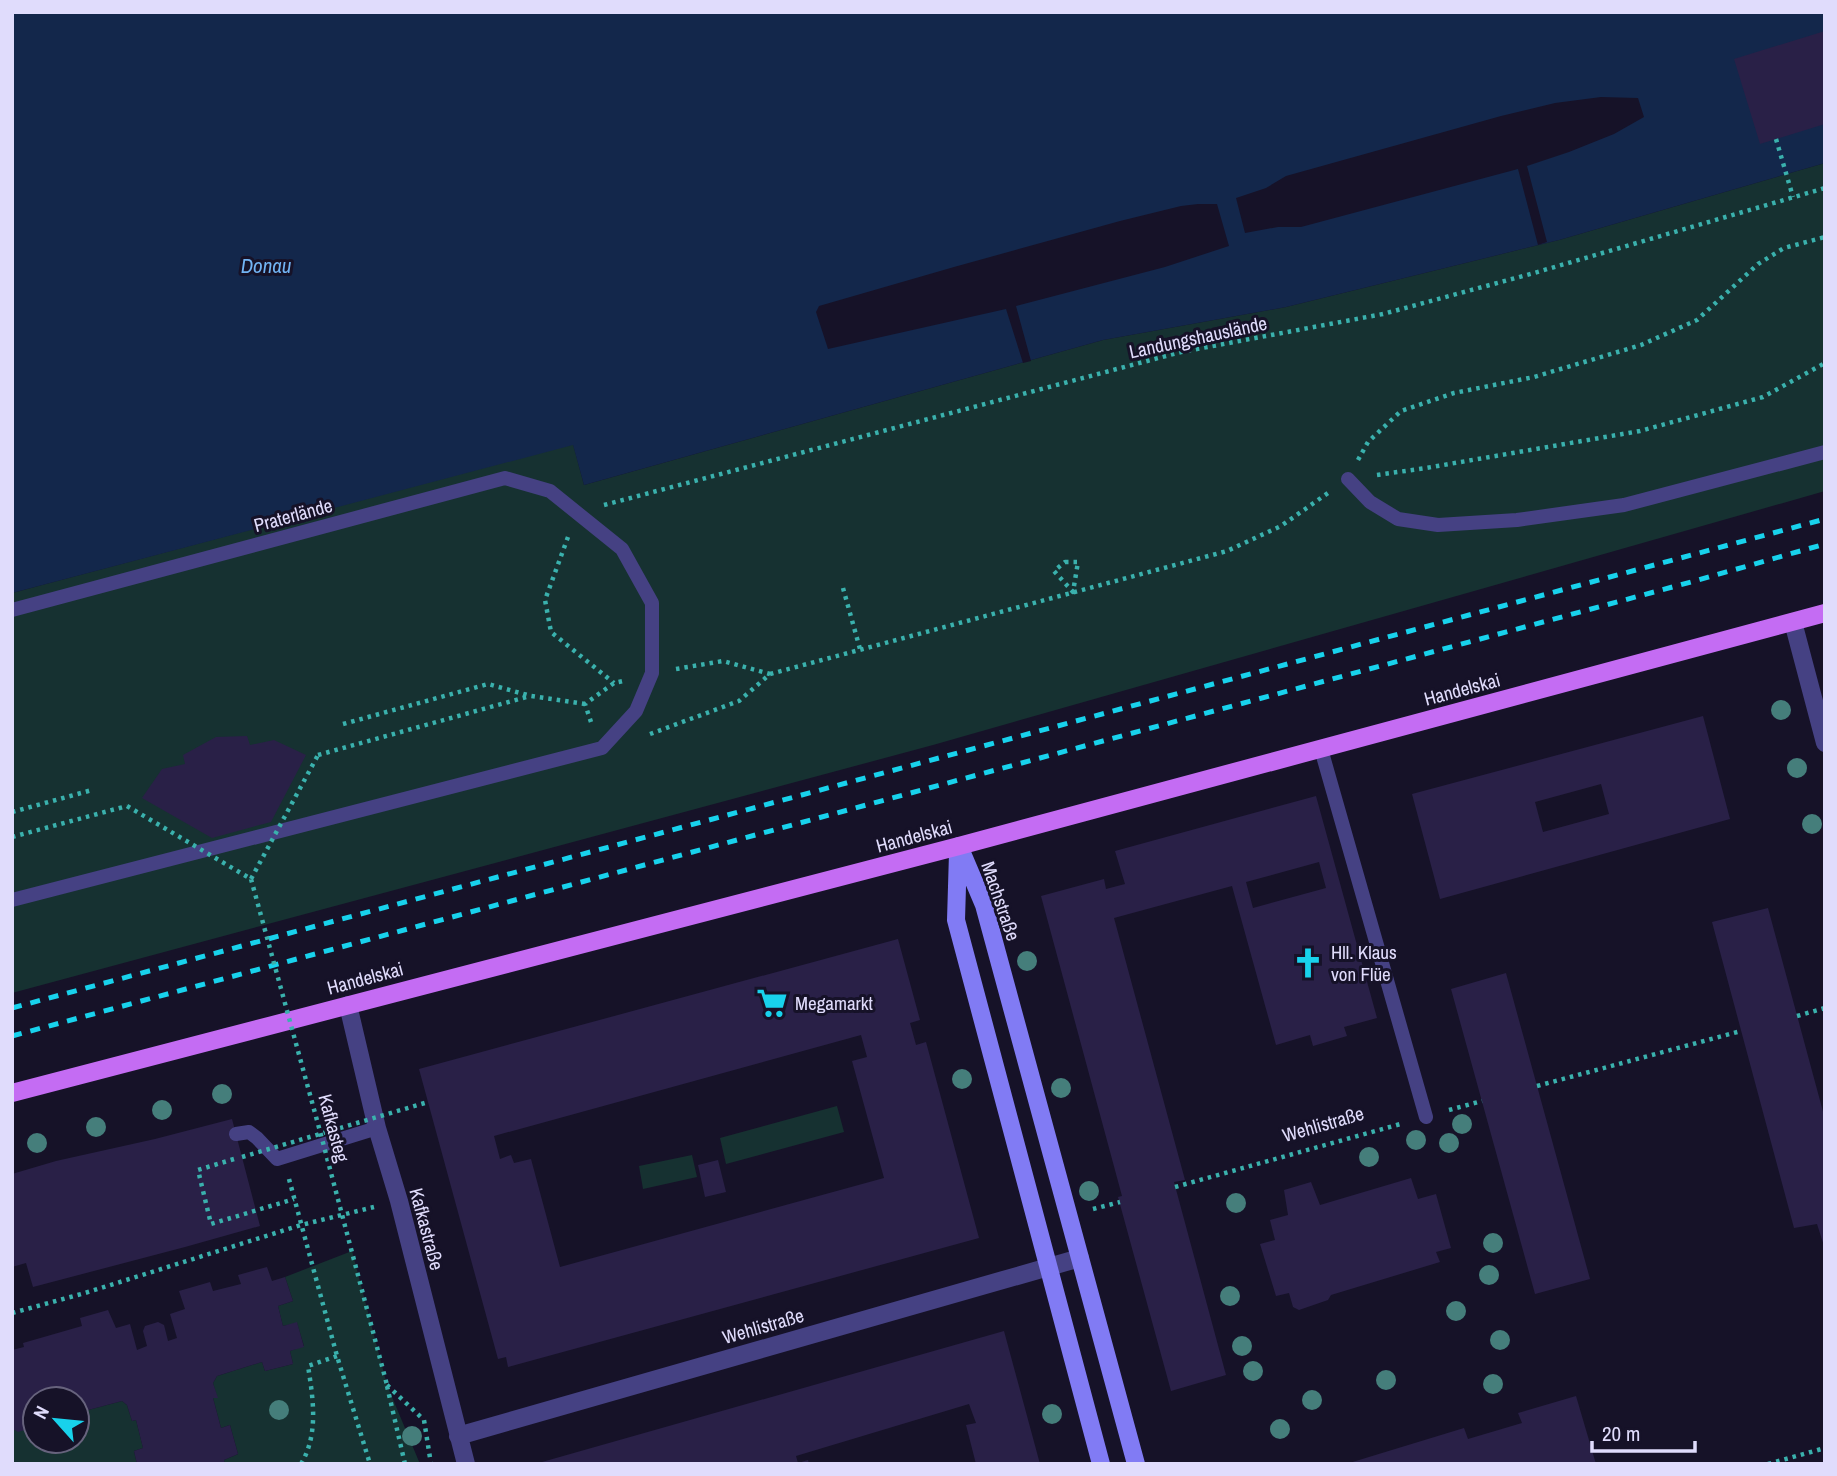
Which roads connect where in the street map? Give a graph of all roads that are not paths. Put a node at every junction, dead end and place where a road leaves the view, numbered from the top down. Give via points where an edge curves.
1 (1825, 453) edge
2 (1348, 479) road end
3 (12, 610) edge
4 (1825, 613) edge
5 (1793, 622) junction
6 (1825, 743) edge
7 (1321, 749) junction
8 (959, 846) junction
9 (12, 900) edge
10 (348, 1004) junction
11 (12, 1093) edge
12 (1426, 1117) road end
13 (377, 1128) junction
14 (236, 1134) dead end
15 (1080, 1258) junction
16 (1047, 1267) junction
17 (458, 1436) junction
18 (466, 1464) edge
19 (1101, 1464) edge
20 (1136, 1464) edge

1 - 2 lane via 1624,505 1438,526 1398,519 1370,502
3 - 9 lane, Praterlände via 505,478 550,491 622,549 652,603 652,673 636,711 601,748
4 - 5 main road, Handelskai
5 - 6 street
5 - 7 main road, Handelskai
7 - 8 main road, Handelskai
7 - 12 lane
8 - 10 main road, Handelskai
8 - 15 main road, Machstraße via 984,905
8 - 16 main road, Machstraße via 956,920
10 - 11 main road, Handelskai
10 - 13 street, Kafkastraße
13 - 14 lane via 278,1160 249,1132
13 - 17 street, Kafkastraße
15 - 16 street, Wehlistraße
15 - 20 main road, Machstraße
16 - 17 street, Wehlistraße
16 - 19 main road, Machstraße
17 - 18 street, Kafkastraße

